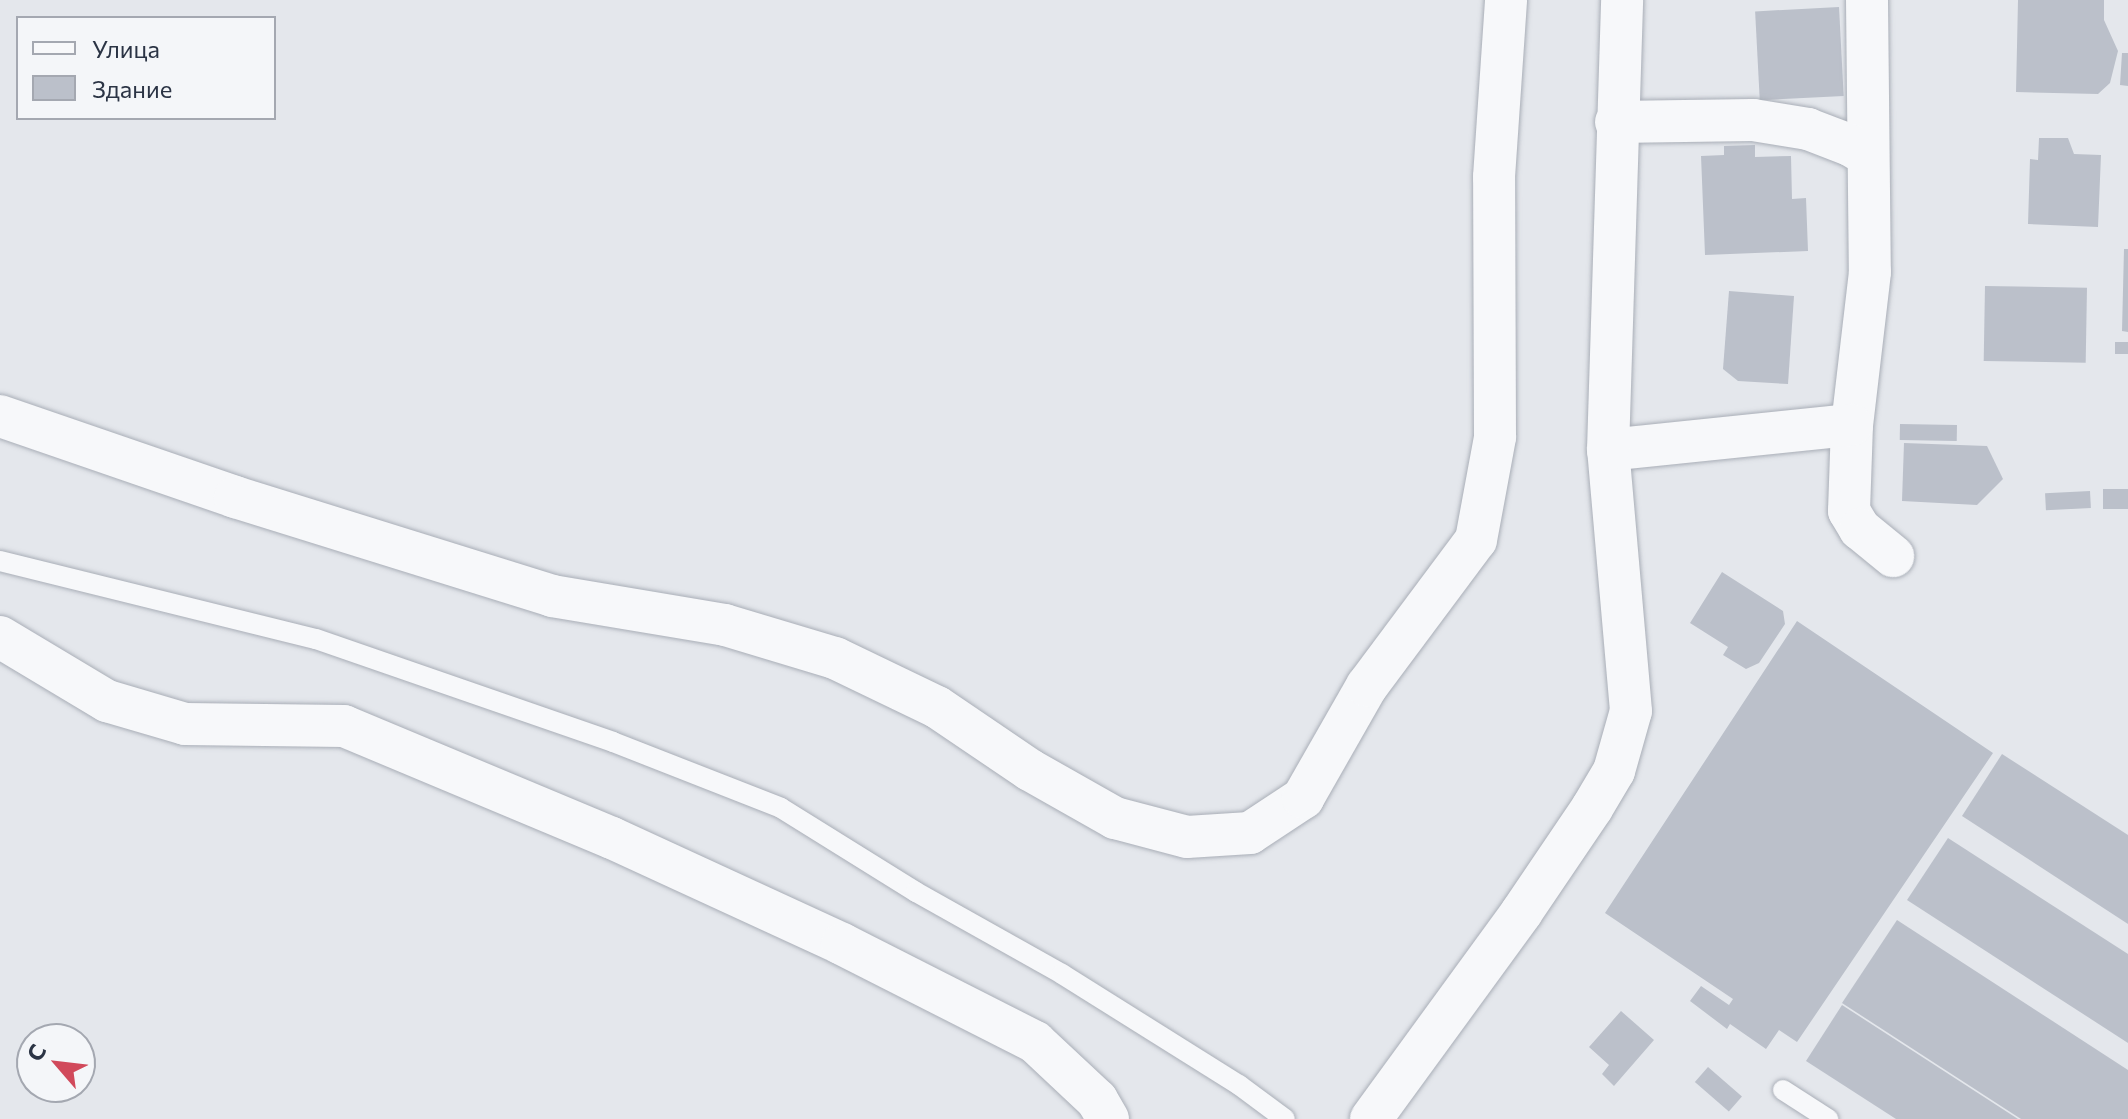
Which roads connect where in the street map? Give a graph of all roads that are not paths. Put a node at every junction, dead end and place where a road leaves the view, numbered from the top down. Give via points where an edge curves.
1 (1506, 0) edge
2 (1622, 0) edge
3 (1867, 0) edge
4 (1616, 122) junction
5 (1868, 156) junction
6 (0, 416) edge
7 (1852, 425) junction
8 (1608, 450) junction
9 (1893, 556) dead end
10 (0, 561) edge
11 (0, 637) edge
12 (1783, 1090) dead end
13 (1108, 1119) edge
14 (1285, 1119) edge
15 (1371, 1119) edge
16 (1828, 1119) edge

1 - 6 street via 1494,177 1495,437 1476,540 1367,686 1303,798 1250,833 1187,837 1115,818 1030,770 937,707 835,658 725,625 552,596 235,497
2 - 4 street
3 - 5 street
4 - 5 street via 1753,120 1808,129
4 - 8 street
5 - 7 street via 1870,272
7 - 8 street
7 - 9 street via 1849,511 1860,529
8 - 15 street via 1631,711 1614,771 1548,874
10 - 14 lane via 316,639 613,742 781,808 1062,974
11 - 13 street via 107,701 185,724 344,726 612,838 842,944 1035,1042 1097,1100
12 - 16 lane

